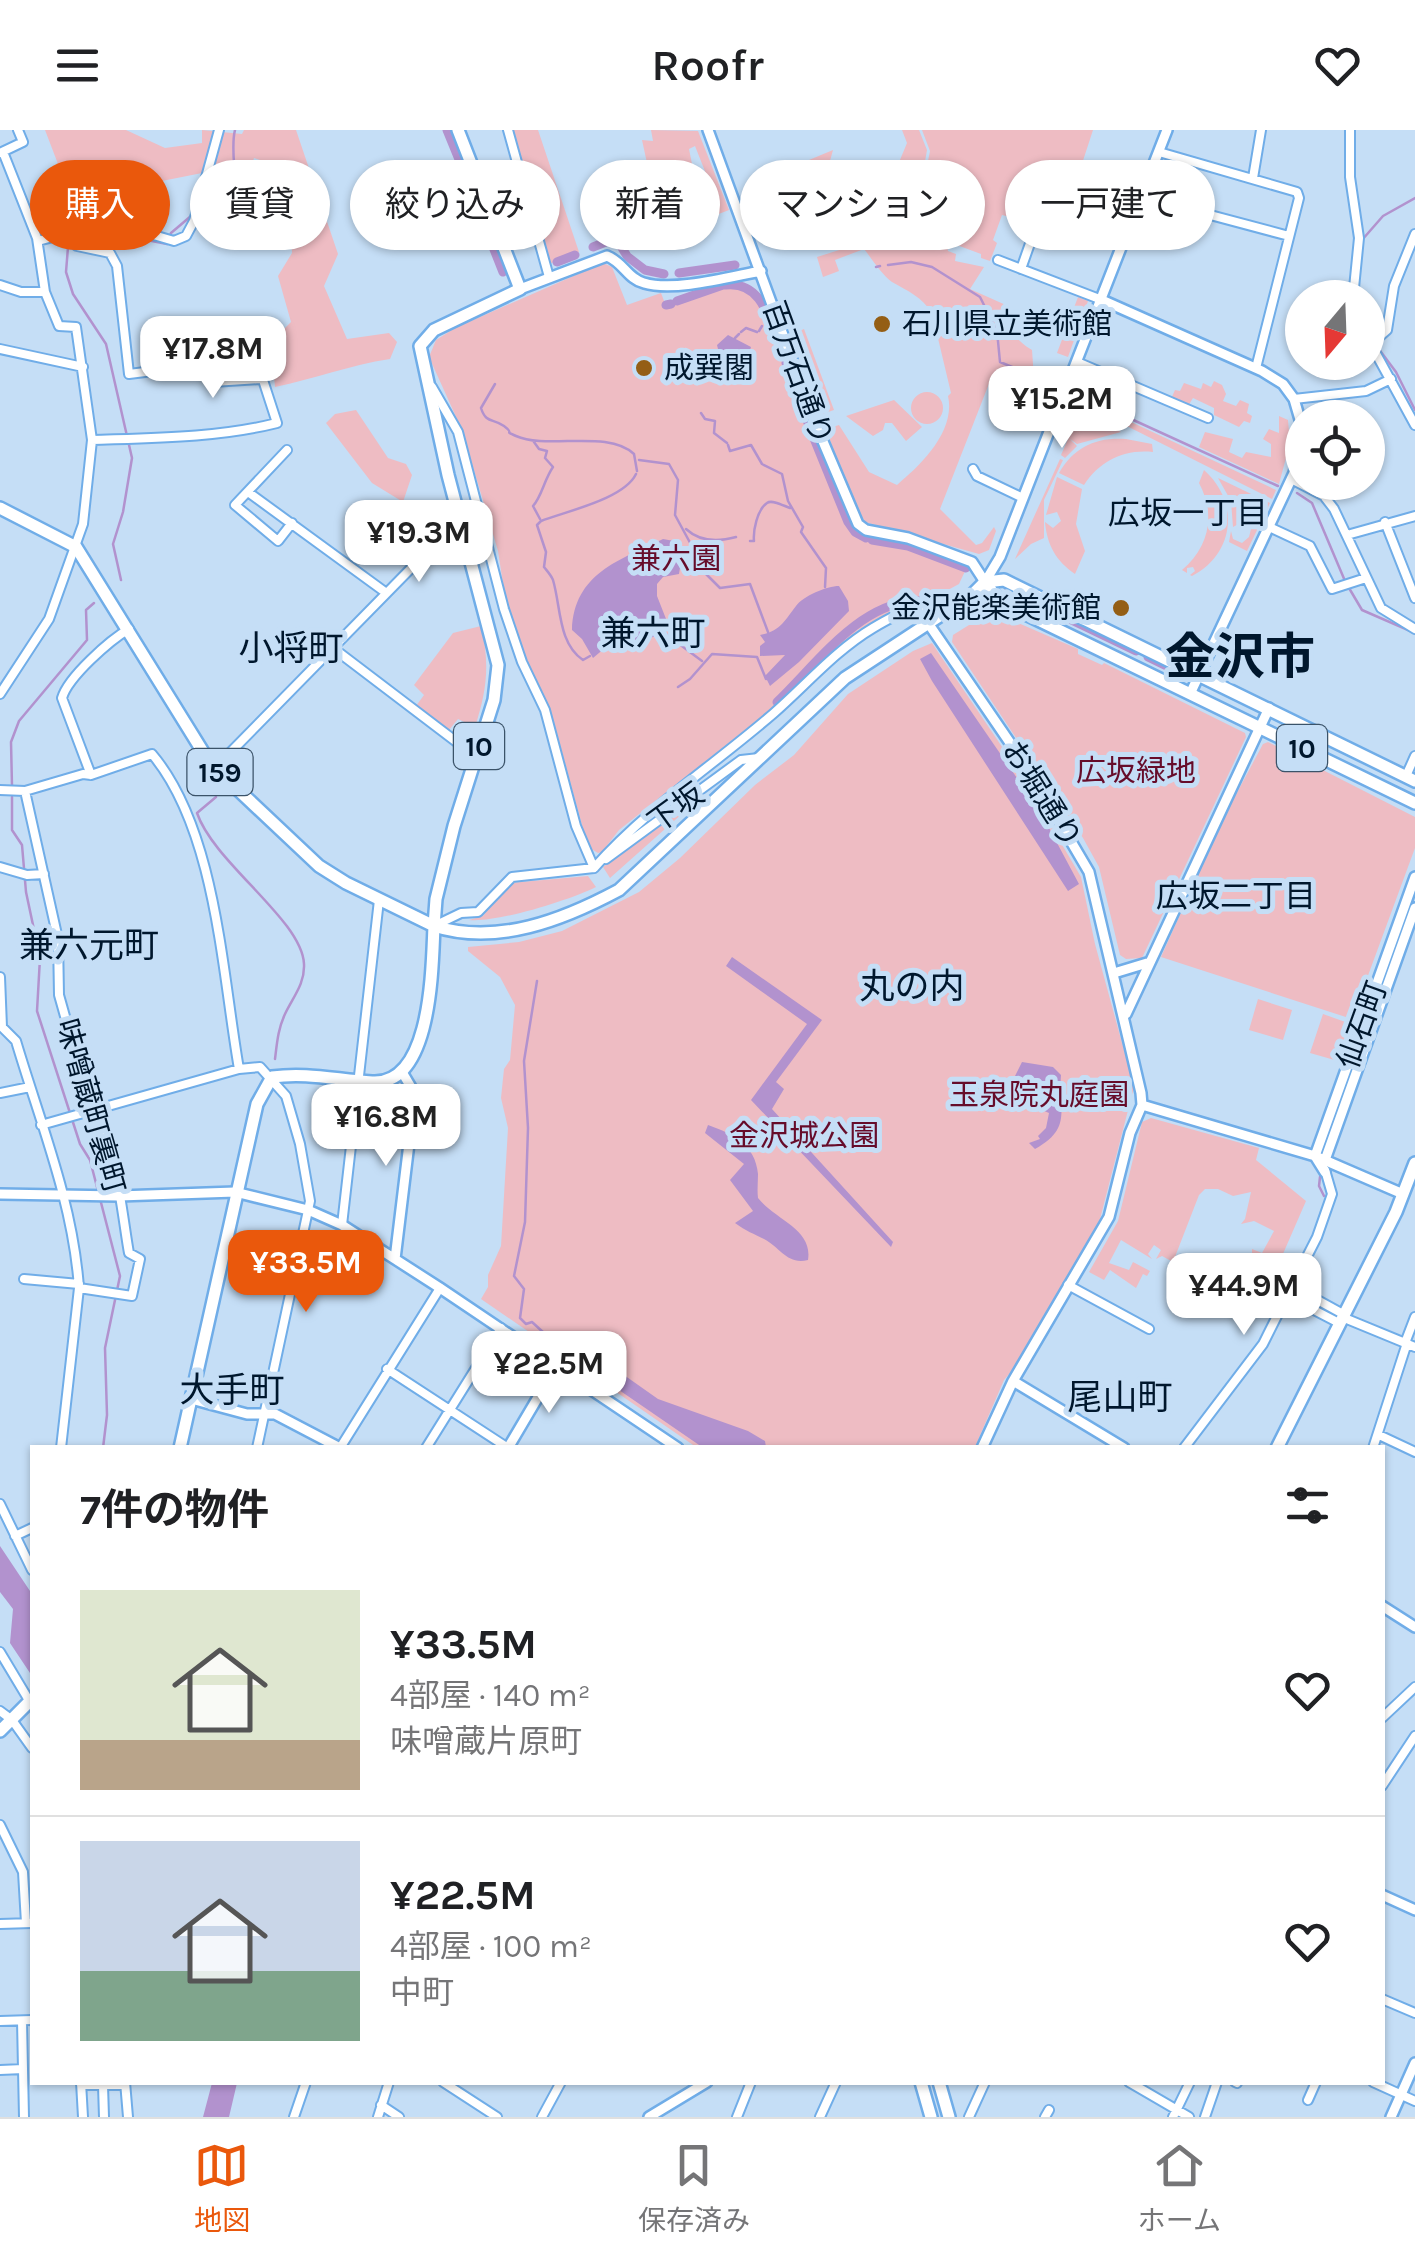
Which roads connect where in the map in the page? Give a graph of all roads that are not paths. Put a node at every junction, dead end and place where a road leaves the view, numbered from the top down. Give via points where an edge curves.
1 (18, 130) edge
2 (219, 130) edge
3 (458, 130) edge
4 (508, 130) edge
5 (708, 130) edge
6 (1167, 130) edge
7 (1262, 130) edge
8 (1350, 130) edge
9 (1159, 152) junction
10 (2, 153) edge
11 (1156, 160) edge
12 (1253, 178) junction
13 (1215, 216) edge
14 (30, 221) edge
15 (1415, 234) edge
16 (1288, 236) junction
17 (170, 239) edge
18 (1412, 249) edge
19 (39, 250) edge
20 (95, 250) edge
21 (1028, 250) edge
22 (1121, 250) edge
23 (998, 260) dead end
24 (1022, 268) junction
25 (761, 272) junction
26 (549, 277) junction
27 (1355, 280) edge
28 (0, 285) edge
29 (520, 288) junction
30 (45, 292) junction
31 (1102, 300) junction
32 (1385, 332) edge
33 (0, 348) edge
34 (1078, 362) junction
35 (84, 367) junction
36 (1256, 368) junction
37 (1385, 370) edge
38 (424, 374) junction
39 (1391, 380) junction
40 (1294, 399) joint
41 (1004, 407) dead end
42 (1208, 418) dead end
43 (1415, 425) edge
44 (1052, 426) junction
45 (92, 440) junction
46 (288, 450) dead end
47 (973, 469) dead end
48 (248, 492) junction
49 (1285, 492) edge
50 (1023, 498) junction
51 (1327, 500) edge
52 (0, 508) edge
53 (1415, 516) edge
54 (1385, 522) junction
55 (292, 523) junction
56 (1269, 527) junction
57 (1347, 534) junction
58 (76, 547) junction
59 (426, 552) dead end
60 (1366, 578) junction
61 (985, 582) junction
62 (385, 592) junction
63 (1415, 598) edge
64 (944, 613) junction
65 (928, 623) junction
66 (129, 628) junction
67 (1415, 629) edge
68 (333, 648) junction
69 (1145, 648) junction
70 (1136, 668) junction
71 (1200, 674) junction
72 (0, 694) edge
73 (1190, 694) junction
74 (1269, 708) junction
75 (1260, 728) junction
76 (475, 756) junction
77 (1415, 756) edge
78 (761, 758) junction
79 (216, 768) junction
80 (91, 775) junction
81 (1410, 778) edge
82 (0, 790) edge
83 (25, 792) junction
84 (1415, 803) edge
85 (0, 867) edge
86 (594, 868) junction
87 (44, 874) junction
88 (1415, 877) edge
89 (379, 900) junction
90 (1415, 908) edge
91 (434, 926) junction
92 (1149, 961) junction
93 (1389, 964) junction
94 (1114, 972) junction
95 (0, 977) edge
96 (1125, 1016) junction
97 (239, 1069) junction
98 (402, 1072) junction
99 (272, 1077) junction
100 (358, 1080) junction
101 (30, 1088) junction
102 (0, 1092) edge
103 (1142, 1105) junction
104 (92, 1112) junction
105 (42, 1125) junction
106 (1320, 1158) junction
107 (1415, 1162) edge
108 (1325, 1172) joint
109 (235, 1192) junction
110 (0, 1194) edge
111 (64, 1194) junction
112 (118, 1196) junction
113 (1409, 1196) edge
114 (308, 1210) junction
115 (342, 1226) junction
116 (394, 1260) junction
117 (24, 1280) dead end
118 (1068, 1285) junction
119 (79, 1286) junction
120 (1292, 1286) junction
121 (440, 1288) junction
122 (1287, 1296) junction
123 (1415, 1317) edge
124 (1341, 1318) junction
125 (501, 1328) junction
126 (1149, 1328) dead end
127 (1409, 1344) edge
128 (558, 1365) junction
129 (387, 1369) junction
130 (1013, 1381) junction
131 (190, 1399) junction
132 (450, 1409) junction
133 (266, 1413) junction
134 (1379, 1436) junction
135 (61, 1445) edge
136 (181, 1445) edge
137 (259, 1445) edge
138 (334, 1445) edge
139 (342, 1445) edge
140 (428, 1445) edge
141 (505, 1445) edge
142 (509, 1445) edge
143 (674, 1445) edge
144 (983, 1445) edge
145 (1119, 1445) edge
146 (1186, 1445) edge
147 (1278, 1445) edge
148 (1374, 1445) edge
149 (1415, 1452) edge
150 (0, 1504) edge
151 (30, 1529) edge
152 (15, 1536) junction
153 (30, 1566) edge
154 (1385, 1608) edge
155 (1415, 1627) edge
156 (0, 1652) edge
157 (1415, 1687) edge
158 (30, 1698) edge
159 (30, 1701) edge
160 (0, 1711) edge
161 (1385, 1715) edge
162 (12, 1720) junction
163 (0, 1731) edge
164 (1415, 1736) edge
165 (30, 1745) edge
166 (1385, 1781) edge
167 (0, 1824) edge
168 (1385, 1896) edge
169 (1415, 1910) edge
170 (29, 1923) edge
171 (0, 1924) edge
172 (1385, 2000) edge
173 (1415, 2013) edge
174 (22, 2020) junction
175 (30, 2020) edge
176 (0, 2021) edge
177 (1415, 2064) edge
178 (23, 2069) junction
179 (0, 2070) edge
180 (81, 2085) edge
181 (103, 2085) edge
182 (125, 2085) edge
183 (305, 2085) edge
184 (388, 2085) edge
185 (446, 2085) edge
186 (464, 2085) edge
187 (560, 2085) edge
188 (701, 2085) edge
189 (750, 2085) edge
190 (835, 2085) edge
191 (922, 2085) edge
192 (940, 2085) edge
193 (985, 2085) edge
194 (1133, 2085) edge
195 (1189, 2085) edge
196 (1217, 2085) edge
197 (1315, 2085) edge
198 (1379, 2085) edge
199 (460, 2094) junction
200 (1401, 2095) junction
201 (1308, 2100) dead end
202 (1415, 2102) edge
203 (382, 2105) junction
204 (1176, 2114) edge
205 (24, 2117) edge
206 (82, 2117) edge
207 (104, 2117) edge
208 (128, 2117) edge
209 (294, 2117) edge
210 (378, 2117) edge
211 (399, 2117) edge
212 (496, 2117) edge
213 (542, 2117) edge
214 (650, 2117) edge
215 (737, 2117) edge
216 (820, 2117) edge
217 (931, 2117) edge
218 (949, 2117) edge
219 (969, 2117) edge
220 (1188, 2117) edge
221 (1205, 2117) edge
222 (1391, 2117) edge

1 - 10 street via 23,142
2 - 17 street via 194,221 186,236
3 - 29 main road
4 - 26 street
5 - 25 street
6 - 9 street
7 - 12 street
8 - 27 street via 1359,238
9 - 11 street
9 - 12 street
10 - 14 street
12 - 16 street via 1298,192
13 - 16 street
15 - 18 street
16 - 36 street
18 - 32 street via 1394,286
19 - 30 street
20 - 45 street via 110,253 117,266 129,374 209,364 212,382 263,380 277,423
21 - 24 street
22 - 31 street
23 - 24 street
24 - 31 street
25 - 26 street, 百万石通り via 650,285 607,256
25 - 61 street, 百万石通り via 858,524 972,562
26 - 29 street, 百万石通り
28 - 30 street
29 - 38 main road, 10 via 427,335 420,346
30 - 35 street via 59,326 76,328
31 - 34 street
31 - 36 street
33 - 35 street
34 - 42 street
34 - 44 street
35 - 45 street
36 - 40 street
37 - 39 street
38 - 76 main road, 10 via 498,664
38 - 86 street via 458,432 504,609 545,710
39 - 40 street via 1366,392
39 - 43 street
41 - 44 street
44 - 50 street
45 - 58 street
46 - 48 street
47 - 50 street
48 - 55 street
48 - 55 street via 235,505 278,541
49 - 56 street
50 - 61 street
51 - 57 street
52 - 58 main road, 159
53 - 54 street
54 - 57 street
54 - 63 street
55 - 62 street
56 - 60 street via 1310,546 1332,589
56 - 71 street
57 - 60 street
58 - 66 main road, 159
58 - 72 street via 49,618
59 - 62 street
60 - 67 street via 1384,612
61 - 64 main road
61 - 69 main road, 百万石通り / 10 via 1004,580
61 - 70 main road, 百万石通り / 10 via 999,601
62 - 68 street
64 - 65 main road
64 - 86 street via 916,608 854,640 622,836
65 - 78 main road via 845,678
65 - 94 street, お堀通り via 1084,860
66 - 79 main road, 159
66 - 80 street via 104,644 62,698
68 - 76 street
68 - 79 street
69 - 70 street
69 - 71 main road, 百万石通り / 10
70 - 73 main road, 百万石通り / 10
71 - 73 street
71 - 74 main road, 百万石通り / 10
73 - 75 main road, 百万石通り / 10
74 - 75 street
74 - 81 main road, 百万石通り / 10
75 - 84 main road, 百万石通り / 10
75 - 92 street
76 - 91 main road, 10
77 - 81 street
78 - 86 street, 下坂 via 741,760
78 - 91 main road via 618,890 587,907 474,934
79 - 89 main road, 159 via 320,866
80 - 83 street
80 - 97 street via 152,754 167,772 207,866
82 - 83 street
83 - 87 street, 味噌蔵町裏町
85 - 87 street
86 - 91 street via 512,877 478,912
87 - 104 street, 味噌蔵町裏町 via 58,940 59,995
88 - 93 street, 仙石町
89 - 91 main road, 159
89 - 100 street
90 - 93 street, 仙石町
91 - 98 main road via 419,1048
92 - 94 street
92 - 96 street
93 - 106 street, 仙石町
94 - 96 street, お堀通り
95 - 101 street via 2,1028 16,1041
96 - 103 street, お堀通り
97 - 99 street via 260,1067
97 - 104 street
98 - 100 main road via 385,1081
98 - 116 street via 415,1094
99 - 100 main road
99 - 109 main road via 257,1104
99 - 114 street via 286,1096 300,1144
100 - 115 street
101 - 102 street
101 - 105 street
103 - 106 street
103 - 118 street via 1109,1217
104 - 105 street
104 - 112 street, 味噌蔵町裏町 via 108,1142
105 - 111 street
106 - 108 street
106 - 113 street
107 - 113 main road
108 - 120 street via 1332,1194
109 - 112 street
109 - 114 street
109 - 131 main road
110 - 111 street
111 - 112 street
111 - 119 street
112 - 119 street, 味噌蔵町裏町 via 129,1253 140,1260 132,1296
113 - 124 main road
114 - 115 street
114 - 133 street
115 - 116 street
116 - 121 street
117 - 119 street
118 - 126 street
118 - 130 street
119 - 135 street
120 - 122 street
120 - 124 street
121 - 125 street
121 - 129 street
122 - 124 street
122 - 146 street via 1263,1344
123 - 127 street
124 - 127 street
124 - 147 main road
125 - 128 street
125 - 132 street
127 - 134 street
128 - 142 street
128 - 143 street
129 - 132 street
129 - 139 street
130 - 144 street
130 - 145 street
131 - 133 street
131 - 136 main road
132 - 140 street
132 - 141 street
133 - 137 street
133 - 138 street
134 - 148 street
134 - 149 street
150 - 152 street
151 - 152 street
152 - 153 street
154 - 155 street
156 - 158 street
157 - 161 street
159 - 162 main road
160 - 162 street
162 - 163 main road
162 - 165 street
164 - 166 street
167 - 170 street via 23,1872
168 - 169 street
170 - 171 street
172 - 173 street
174 - 175 street
174 - 176 street
174 - 178 street
177 - 200 street
178 - 179 street
178 - 205 street
180 - 206 street
181 - 207 street
182 - 208 street
183 - 209 street
184 - 203 street
185 - 199 street
186 - 199 street
187 - 213 street
188 - 214 street
189 - 215 street
190 - 216 street
191 - 217 main road
192 - 218 main road
193 - 219 street
194 - 204 street
195 - 204 street
196 - 221 street
197 - 201 street
198 - 200 street
199 - 212 street
200 - 202 street
200 - 222 street
203 - 210 street
203 - 211 street
204 - 220 street

